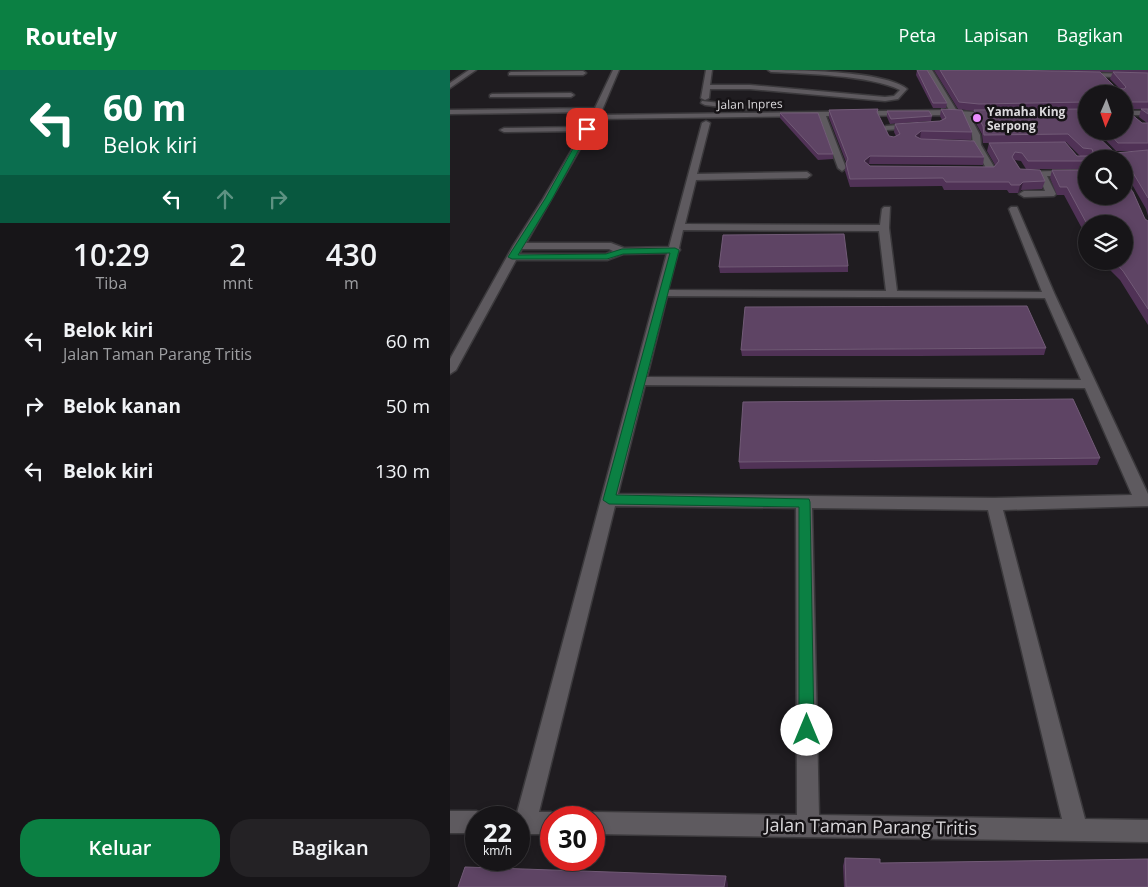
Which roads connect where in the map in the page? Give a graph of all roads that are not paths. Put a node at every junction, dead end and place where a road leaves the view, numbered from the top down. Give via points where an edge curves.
1 (473, 70) edge
2 (616, 70) edge
3 (709, 70) edge
4 (772, 70) edge
5 (929, 70) edge
6 (584, 71) edge
7 (804, 72) edge
8 (511, 74) dead end
9 (1075, 75) edge
10 (1101, 76) junction
11 (1148, 76) edge
12 (579, 80) dead end
13 (1107, 82) edge
14 (450, 86) edge
15 (740, 86) junction
16 (575, 88) dead end
17 (707, 88) junction
18 (734, 93) dead end
19 (571, 95) junction
20 (492, 96) dead end
21 (729, 99) dead end
22 (723, 105) junction
23 (1133, 107) edge
24 (754, 108) dead end
25 (597, 111) junction
26 (450, 112) edge
27 (705, 112) junction
28 (954, 112) junction
29 (1133, 113) edge
30 (1139, 113) junction
31 (1148, 113) edge
32 (965, 114) junction
33 (822, 115) junction
34 (1000, 115) edge
35 (880, 116) edge
36 (1133, 119) edge
37 (1137, 122) edge
38 (922, 126) edge
39 (587, 129) junction
40 (504, 130) dead end
41 (975, 146) junction
42 (989, 147) edge
43 (1016, 164) edge
44 (842, 168) dead end
45 (967, 171) edge
46 (1078, 173) edge
47 (1042, 174) junction
48 (807, 175) dead end
49 (692, 177) junction
50 (1024, 194) dead end
51 (887, 209) dead end
52 (1014, 209) dead end
53 (681, 227) junction
54 (884, 228) junction
55 (518, 246) junction
56 (675, 250) junction
57 (622, 251) junction
58 (512, 257) junction
59 (664, 293) junction
60 (892, 293) junction
61 (1049, 295) junction
62 (454, 358) edge
63 (450, 370) edge
64 (640, 381) junction
65 (1090, 384) junction
66 (1145, 499) edge
67 (609, 500) junction
68 (804, 502) junction
69 (994, 504) junction
70 (527, 806) edge
71 (450, 822) edge
72 (465, 822) edge
73 (605, 824) edge
74 (808, 825) junction
75 (1076, 829) junction
76 (1148, 830) edge

1 - 14 street
2 - 25 street
3 - 17 street
4 - 7 street
5 - 28 street
6 - 8 street
6 - 12 street
7 - 15 street via 879,81 904,89 896,98 886,99
9 - 10 street
10 - 11 street
10 - 13 street
15 - 17 street
15 - 18 street
16 - 19 street
17 - 27 street
19 - 20 street
19 - 25 street via 570,105
21 - 22 street
22 - 24 street
22 - 27 street
23 - 30 street
25 - 26 street
25 - 33 street, Jalan Inpres
25 - 39 street
27 - 49 street
28 - 32 street, Jalan Inpres
28 - 33 street, Jalan Inpres via 934,115
29 - 30 street
30 - 31 street
32 - 34 street, Jalan Inpres
32 - 41 street via 976,135
33 - 44 street
35 - 38 street via 888,131
36 - 37 street
39 - 40 street
39 - 55 street
41 - 42 street
41 - 45 street via 992,170
43 - 47 street via 1023,174
46 - 47 street
47 - 50 street via 1051,194
48 - 49 street
49 - 53 street
51 - 54 street
52 - 61 street
53 - 54 street
53 - 56 street
54 - 60 street
55 - 57 street via 611,246
55 - 58 street
56 - 57 street
56 - 59 street
57 - 58 street via 607,257
58 - 62 street
59 - 60 street
59 - 64 street
60 - 61 street
61 - 65 street
62 - 63 street
64 - 65 street
64 - 67 street
65 - 66 street
66 - 69 street
67 - 68 street
67 - 70 street
68 - 69 street
68 - 74 street
69 - 75 street
71 - 72 street
73 - 74 street, Jalan Taman Parang Tritis
74 - 75 street, Jalan Taman Parang Tritis
75 - 76 street, Jalan Taman Parang Tritis

